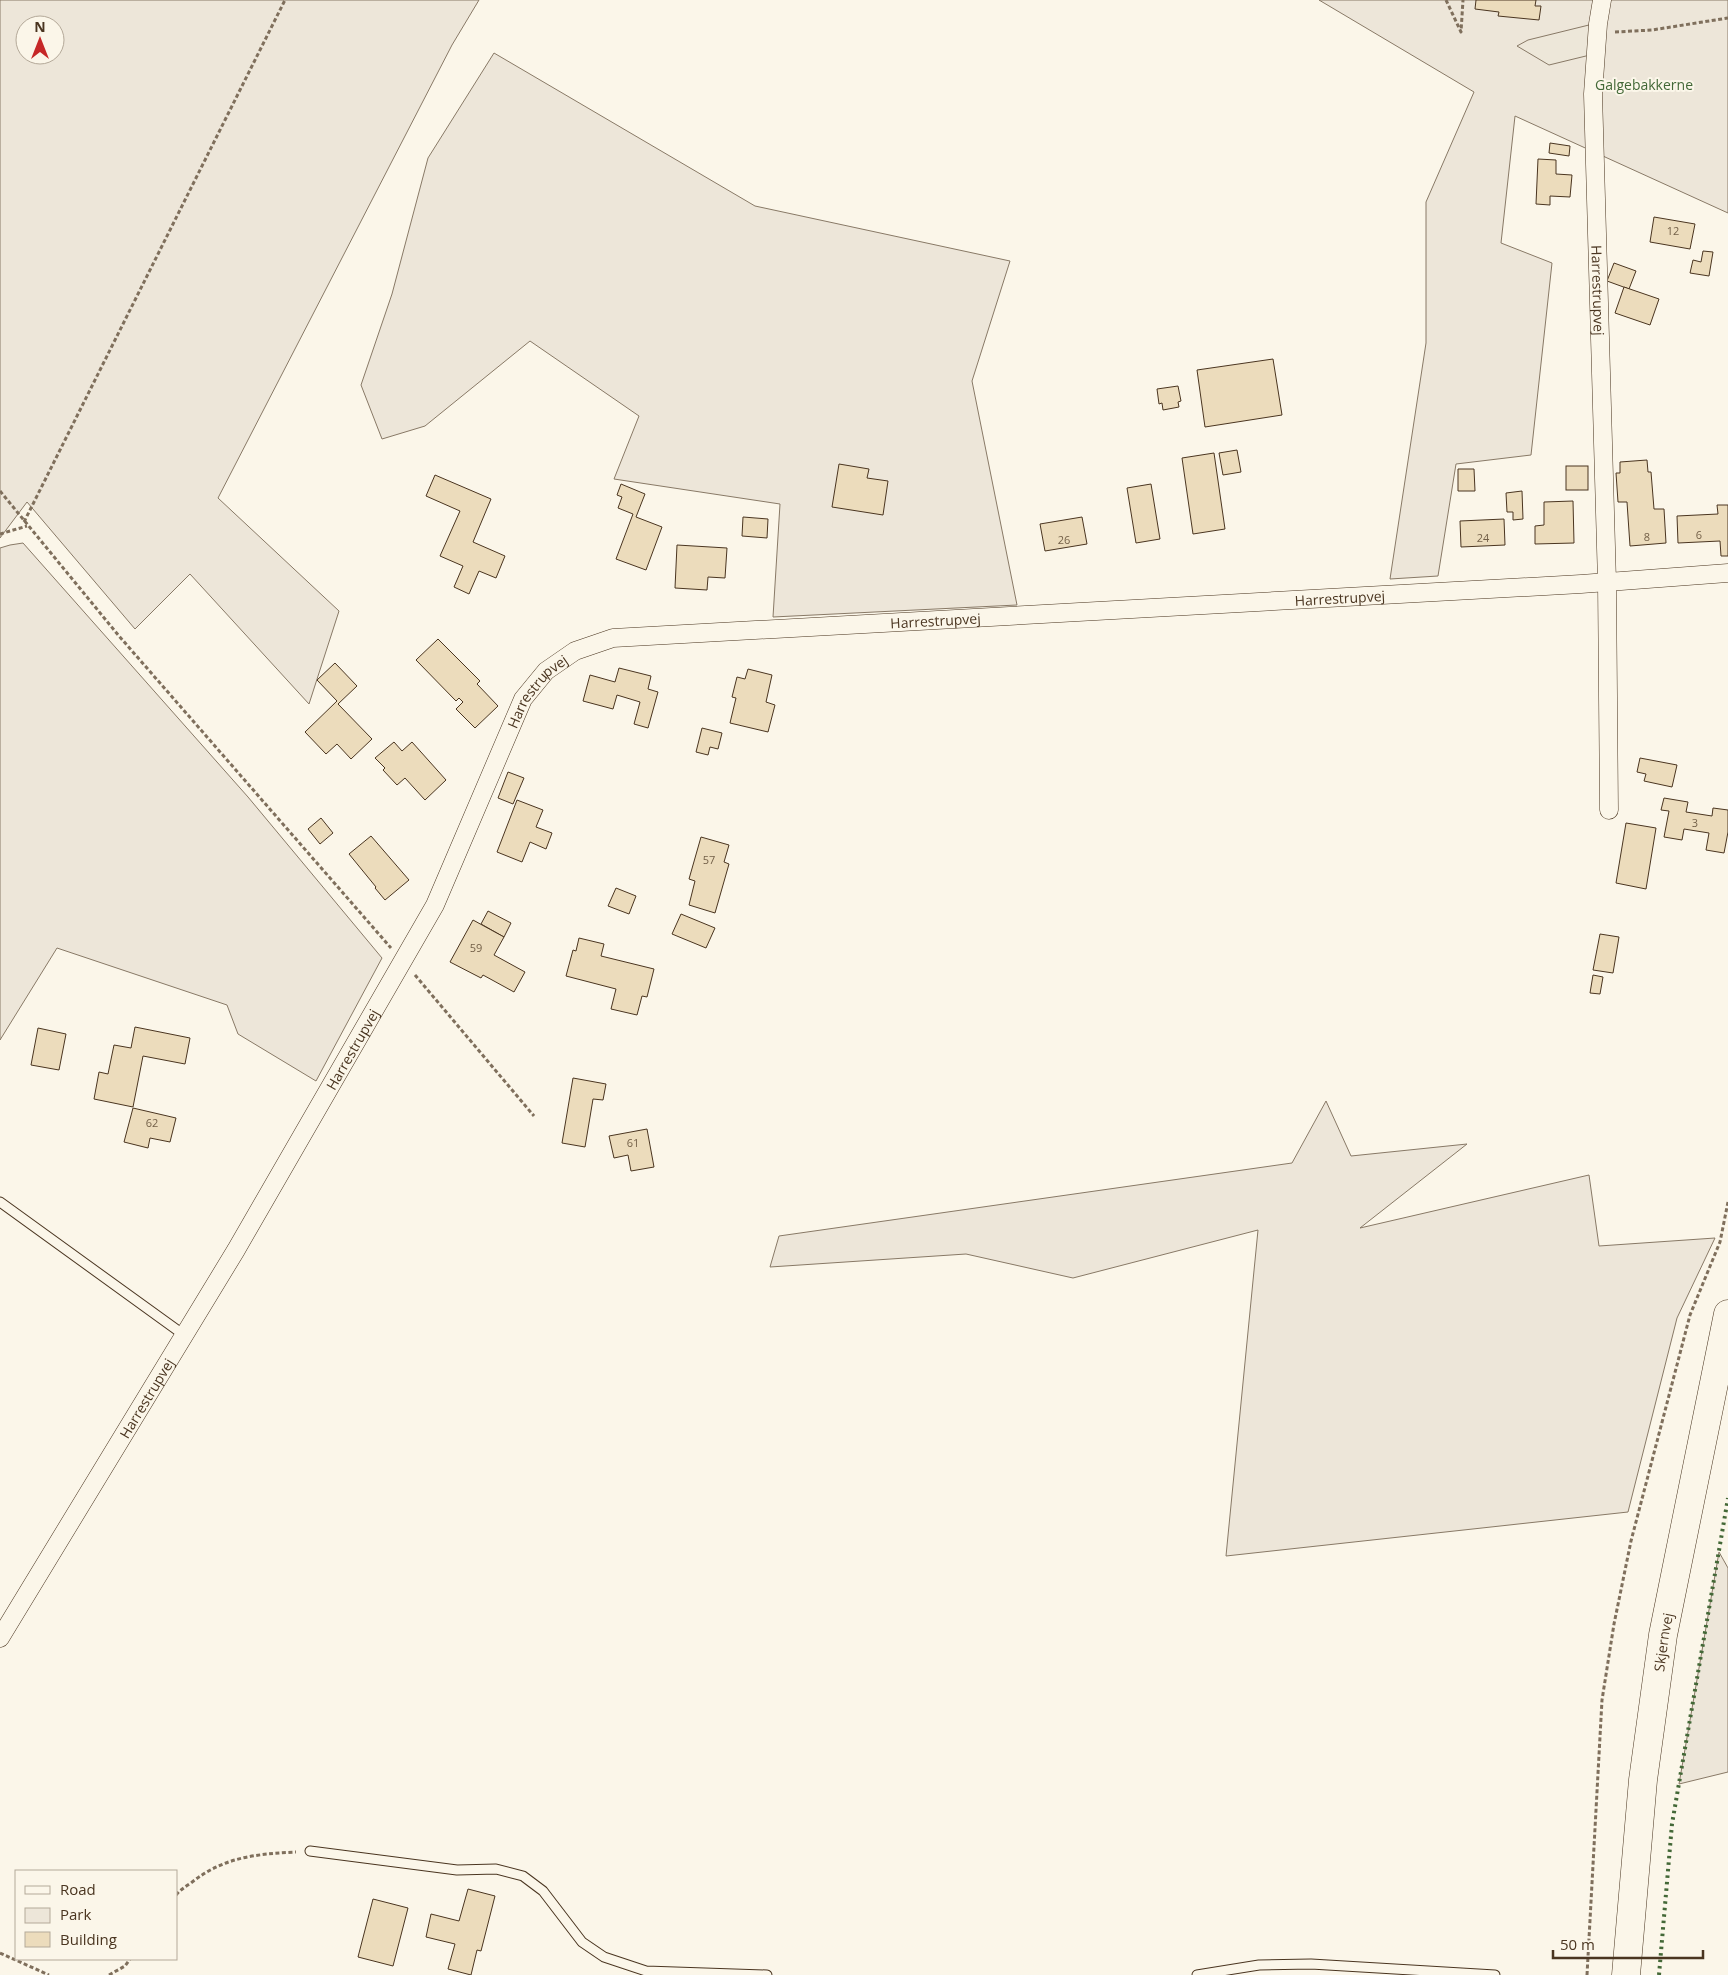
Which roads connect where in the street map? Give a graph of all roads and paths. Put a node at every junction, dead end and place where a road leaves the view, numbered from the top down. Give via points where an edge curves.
1 (285, 0) edge
2 (1446, 0) edge
3 (1463, 0) edge
4 (1602, 0) edge
5 (1728, 18) edge
6 (1597, 33) junction
7 (0, 490) edge
8 (24, 522) junction
9 (27, 526) junction
10 (0, 534) edge
11 (1728, 573) edge
12 (1607, 582) junction
13 (1609, 810) dead end
14 (402, 960) junction
15 (534, 1116) dead end
16 (0, 1202) edge
17 (1728, 1202) edge
18 (1728, 1314) edge
19 (184, 1335) junction
20 (0, 1638) edge
21 (310, 1852) joint
22 (178, 1894) edge
23 (0, 1953) edge
24 (15, 1960) edge
25 (16, 1960) edge
26 (129, 1960) edge
27 (49, 1975) edge
28 (109, 1975) edge
29 (767, 1975) edge
30 (1197, 1975) edge
31 (1495, 1975) edge
32 (1587, 1975) edge
33 (1626, 1975) edge

1 - 8 path
2 - 3 path via 1461,32
4 - 6 street, Harrestrupvej
5 - 6 path via 1652,30
6 - 12 street, Harrestrupvej via 1593,94
7 - 8 path
8 - 9 path
9 - 10 path
9 - 14 path
11 - 12 street, Harrestrupvej
12 - 13 street, Harrestrupvej
12 - 14 street, Harrestrupvej via 613,638 574,651 546,671 523,698 435,905
14 - 15 path
14 - 19 street, Harrestrupvej
16 - 19 lane
17 - 32 path via 1720,1242 1690,1315 1631,1541 1614,1624 1602,1700
18 - 33 main road, Skjernvej via 1663,1635 1644,1780
19 - 20 street, Harrestrupvej
21 - 22 path via 262,1854 228,1861 203,1873
21 - 29 lane via 457,1870 496,1869 523,1876 543,1891 582,1942 604,1958 646,1970
23 - 24 path
25 - 27 path
26 - 28 path via 126,1966
30 - 31 lane via 1259,1965 1311,1964

